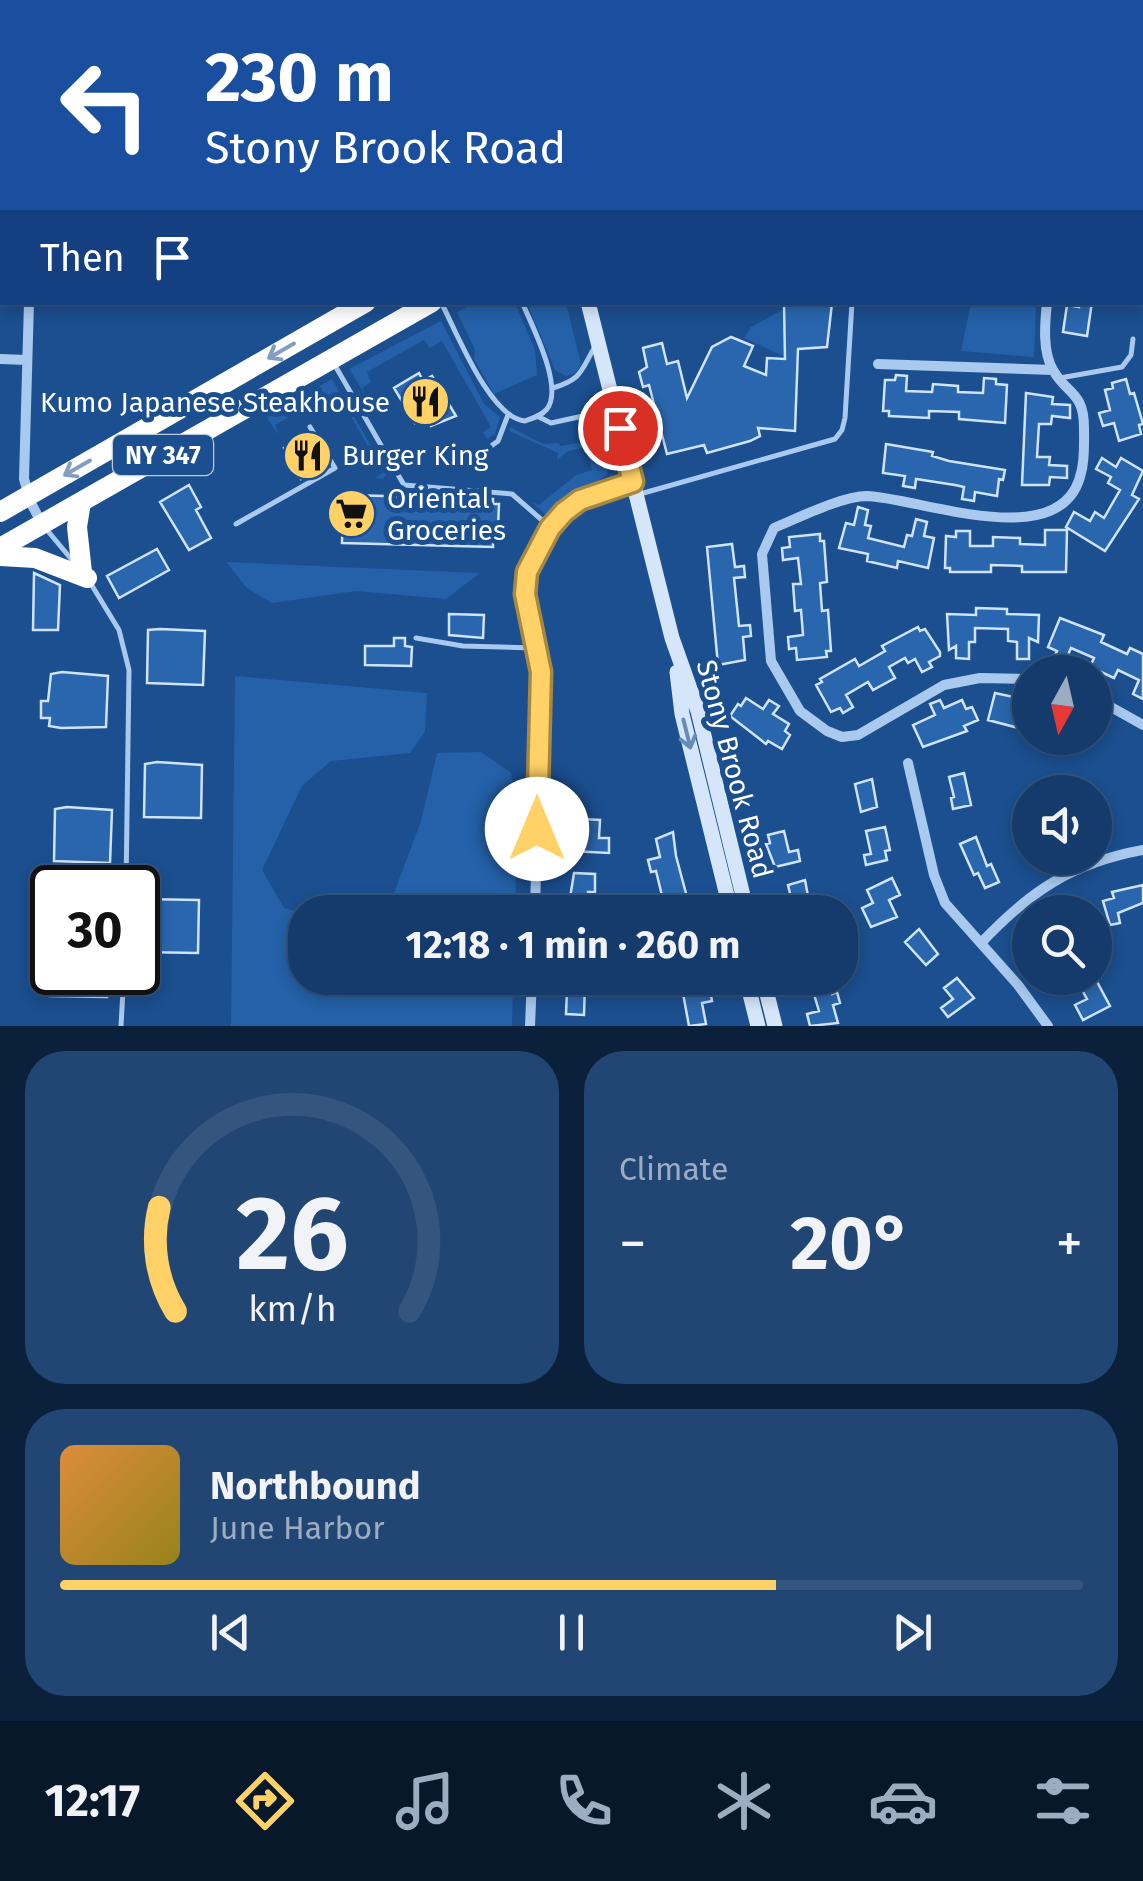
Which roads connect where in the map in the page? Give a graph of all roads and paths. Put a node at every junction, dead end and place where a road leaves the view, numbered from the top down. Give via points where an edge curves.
1 (29, 305) edge
2 (361, 305) edge
3 (427, 305) edge
4 (444, 305) edge
5 (523, 305) edge
6 (589, 305) edge
7 (852, 305) edge
8 (1047, 305) edge
9 (1133, 339) dead end
10 (597, 342) junction
11 (0, 360) edge
12 (27, 360) junction
13 (332, 360) junction
14 (878, 364) dead end
15 (1057, 374) junction
16 (552, 388) junction
17 (508, 415) junction
18 (537, 416) junction
19 (310, 427) dead end
20 (620, 428) junction
21 (483, 452) dead end
22 (635, 489) junction
23 (28, 496) junction
24 (81, 502) junction
25 (0, 512) edge
26 (42, 524) junction
27 (236, 524) dead end
28 (550, 528) junction
29 (0, 552) edge
30 (84, 575) junction
31 (416, 638) dead end
32 (672, 638) junction
33 (537, 648) junction
34 (1012, 679) edge
35 (1112, 708) edge
36 (1143, 725) edge
37 (908, 763) dead end
38 (1143, 850) edge
39 (126, 865) edge
40 (535, 895) edge
41 (726, 895) edge
42 (743, 895) edge
43 (981, 943) junction
44 (123, 995) edge
45 (531, 995) edge
46 (750, 995) edge
47 (767, 995) edge
48 (121, 1026) edge
49 (530, 1026) edge
50 (758, 1026) edge
51 (775, 1026) edge
52 (1048, 1026) edge

1 - 12 street
2 -> 23 highway, NY 347
3 - 13 highway, NY 347
4 - 17 lane via 491,397
5 - 16 lane
6 - 10 main road, Stony Brook Road
7 - 22 lane via 845,418 834,439
8 - 15 street via 1046,346
9 - 15 lane via 1122,367
10 - 16 lane via 582,375
10 - 20 main road, Stony Brook Road
11 - 12 street
12 - 23 street
13 - 24 highway, NY 347
13 - 28 lane via 404,485 512,494
14 - 15 street
15 - 34 street via 1078,397 1084,424 1081,474 1074,491 1050,512 985,517 864,496 774,528 762,554 771,662 800,711 828,732 858,735 944,685
16 - 18 lane via 549,406
17 - 18 lane via 526,421
17 - 21 lane via 498,441
18 - 20 lane via 552,423 583,416
19 - 27 lane via 335,468
20 - 22 main road, Stony Brook Road
22 - 28 street via 580,500
22 - 32 main road, Stony Brook Road
23 - 25 highway, NY 347
23 - 26 street
24 - 26 highway, NY 347
24 - 30 highway via 77,527
26 - 29 highway, NY 347
26 - 30 lane
28 - 33 street via 527,572
29 - 30 highway
30 - 39 lane via 113,618 129,670
31 - 33 lane
32 -> 41 main road, Stony Brook Road via 682,714
32 - 42 main road, Stony Brook Road via 698,711
33 - 40 street
35 - 36 street
37 - 43 street via 940,892
38 - 43 street via 1057,878
43 - 52 street
44 - 48 lane
45 - 49 street
46 - 50 main road
47 - 51 main road

